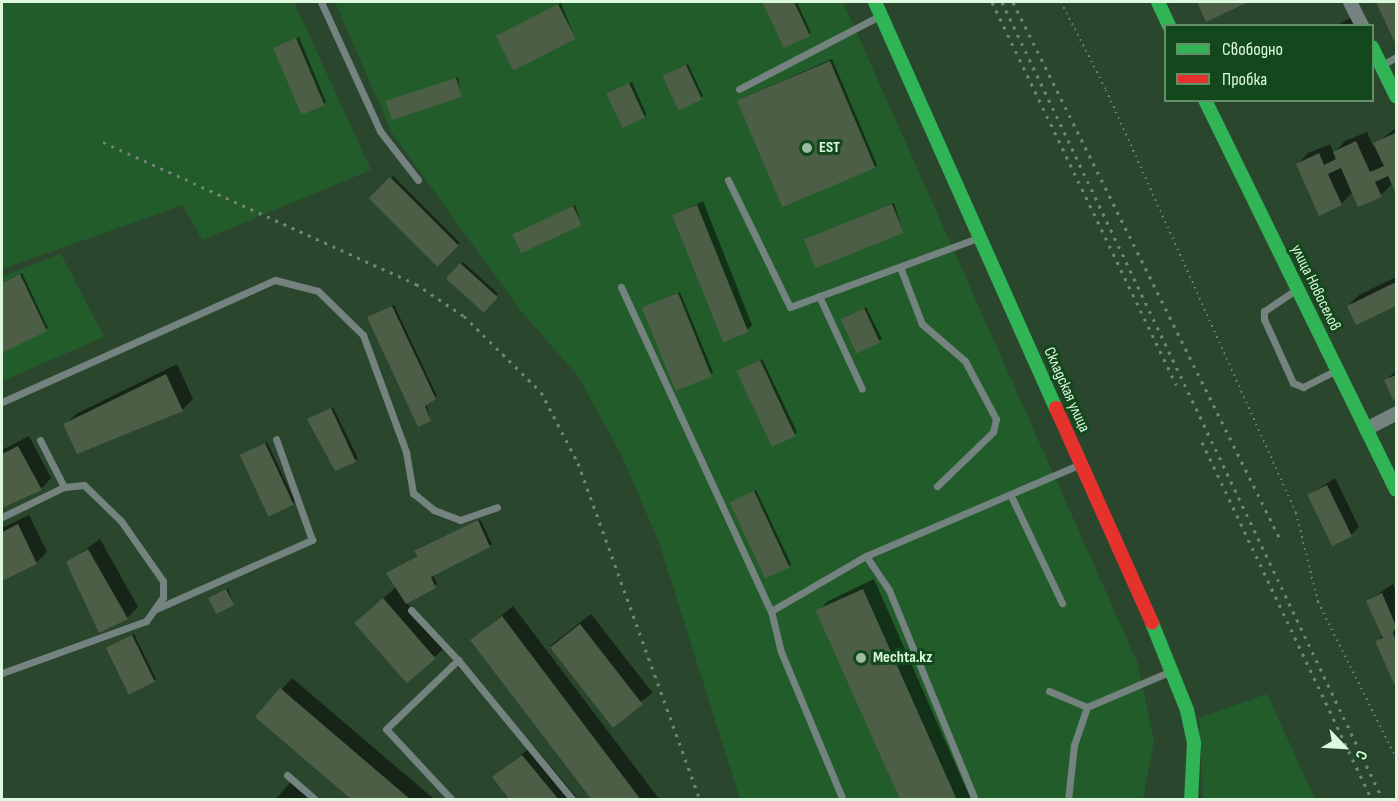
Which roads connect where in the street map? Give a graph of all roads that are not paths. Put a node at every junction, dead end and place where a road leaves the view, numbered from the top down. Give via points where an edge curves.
1 (321, 2) edge
2 (875, 2) edge
3 (1158, 2) edge
4 (1350, 2) edge
5 (881, 15) junction
6 (1169, 24) edge
7 (1361, 24) edge
8 (1374, 51) edge
9 (1396, 57) edge
10 (1382, 65) junction
11 (739, 89) dead end
12 (1396, 96) edge
13 (1207, 102) edge
14 (418, 180) dead end
15 (728, 180) dead end
16 (980, 237) junction
17 (900, 267) junction
18 (621, 287) dead end
19 (1297, 289) junction
20 (819, 296) junction
21 (1337, 369) junction
22 (862, 389) dead end
23 (2, 402) edge
24 (1396, 414) edge
25 (1366, 429) junction
26 (276, 439) dead end
27 (40, 440) dead end
28 (1081, 464) junction
29 (937, 486) dead end
30 (64, 487) junction
31 (1396, 490) edge
32 (1011, 496) junction
33 (497, 507) dead end
34 (2, 517) edge
35 (866, 556) junction
36 (1062, 603) dead end
37 (156, 609) junction
38 (411, 610) dead end
39 (771, 611) junction
40 (458, 660) junction
41 (1171, 671) junction
42 (2, 673) edge
43 (1049, 691) dead end
44 (1087, 706) junction
45 (287, 775) dead end
46 (316, 800) edge
47 (452, 800) edge
48 (573, 800) edge
49 (843, 800) edge
50 (975, 800) edge
51 (1068, 800) edge
52 (1191, 800) edge

1 - 14 lane via 380,131
2 - 5 main road, Складская улица
3 - 6 main road
4 - 7 street
5 - 11 lane
5 - 16 main road, Складская улица
8 - 10 main road
9 - 10 lane
10 - 12 main road
13 - 19 main road, улица Новоселов
15 - 20 lane via 790,307
16 - 17 lane
16 - 28 main road, Складская улица
17 - 20 lane
17 - 29 lane via 922,324 965,361 996,418 993,432
18 - 39 lane
19 - 21 main road, улица Новоселов
19 - 21 lane via 1264,311 1293,383 1303,387
20 - 22 lane
21 - 25 main road, улица Новоселов
23 - 33 lane via 275,280 318,291 363,335 406,452 413,493 434,510 460,520
24 - 25 street
25 - 31 main road, улица Новоселов
26 - 37 lane via 312,540
27 - 30 lane
28 - 32 lane
28 - 41 main road, Складская улица
30 - 34 lane
30 - 37 lane via 84,485 121,521 163,581 163,597
32 - 35 lane
32 - 36 lane
35 - 39 lane
35 - 50 lane via 889,590
37 - 42 lane via 146,621
38 - 40 lane
39 - 49 lane via 782,652
40 - 47 lane via 386,729
40 - 48 lane
41 - 44 lane
41 - 52 main road, Складская улица via 1187,710 1194,743
43 - 44 lane
44 - 51 lane via 1074,745
45 - 46 lane

